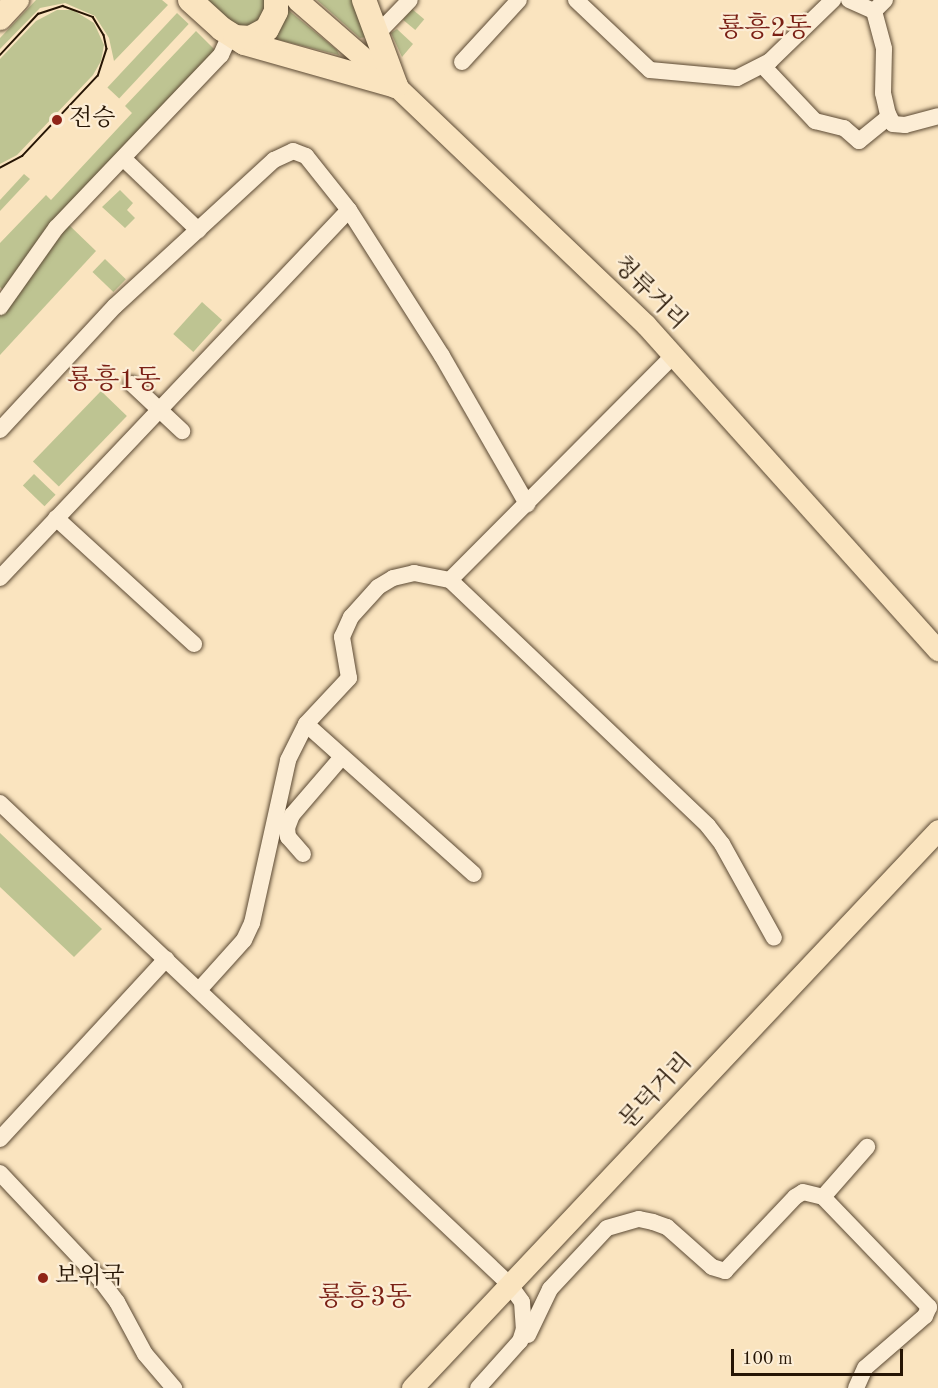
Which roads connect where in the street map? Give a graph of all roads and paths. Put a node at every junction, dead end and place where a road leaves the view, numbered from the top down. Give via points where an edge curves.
1 (17, 0) edge
2 (190, 0) edge
3 (276, 0) edge
4 (297, 0) edge
5 (364, 0) edge
6 (410, 0) edge
7 (519, 0) edge
8 (576, 0) edge
9 (833, 0) edge
10 (849, 0) edge
11 (879, 6) edge
12 (0, 18) edge
13 (377, 34) junction
14 (230, 35) junction
15 (462, 62) dead end
16 (763, 66) junction
17 (396, 86) junction
18 (938, 116) edge
19 (889, 117) junction
20 (124, 159) junction
21 (349, 210) junction
22 (198, 230) junction
23 (0, 307) edge
24 (674, 355) junction
25 (132, 384) dead end
26 (159, 409) junction
27 (0, 430) edge
28 (182, 431) dead end
29 (527, 504) junction
30 (56, 518) junction
31 (0, 578) edge
32 (450, 580) junction
33 (194, 644) dead end
34 (938, 651) edge
35 (306, 724) junction
36 (341, 758) junction
37 (0, 803) edge
38 (938, 830) edge
39 (303, 854) dead end
40 (474, 874) dead end
41 (774, 938) dead end
42 (166, 959) junction
43 (199, 990) junction
44 (0, 1139) edge
45 (867, 1147) dead end
46 (0, 1173) edge
47 (823, 1197) junction
48 (509, 1284) junction
49 (520, 1341) junction
50 (174, 1388) edge
51 (412, 1388) edge
52 (478, 1388) edge
53 (856, 1388) edge

1 - 12 highway
2 - 14 highway
3 - 14 highway via 276,11 267,29 250,38
4 - 17 main road, 청류거리
5 - 13 highway
6 - 13 street
7 - 15 street
8 - 16 street via 650,70 737,78
9 - 16 street
10 - 11 street
11 - 19 street via 884,49 883,93
13 - 17 highway
14 - 17 highway via 258,47
14 - 20 street via 221,55
16 - 19 street via 815,121 844,128 859,141
17 - 24 main road, 청류거리
18 - 19 street via 905,125 893,124
20 - 22 street
20 - 23 street via 56,228
21 - 22 street via 306,156 293,151 274,160
21 - 26 street
21 - 29 street via 442,356
22 - 27 street via 115,306
24 - 29 street
24 - 34 main road, 청류거리
25 - 26 street
26 - 28 street
26 - 30 street
29 - 32 street
30 - 31 street
30 - 33 street
32 - 35 street via 414,573 378,587 351,617 342,637 348,670 346,684
32 - 41 street via 708,826
35 - 36 street
35 - 43 street via 288,759 252,923 243,940
36 - 39 street via 292,815 288,837
36 - 40 street
37 - 42 street
38 - 48 main road, 문덕거리
42 - 43 street
42 - 44 street
43 - 48 street
45 - 47 street
46 - 50 street via 99,1278 145,1354
47 - 49 street via 803,1192 795,1197 725,1271 712,1267 667,1227 639,1219 607,1228 550,1289 535,1326
47 - 53 street via 929,1307 925,1316 866,1368
48 - 49 street via 522,1302 526,1318
48 - 51 main road, 문덕거리
49 - 52 street

